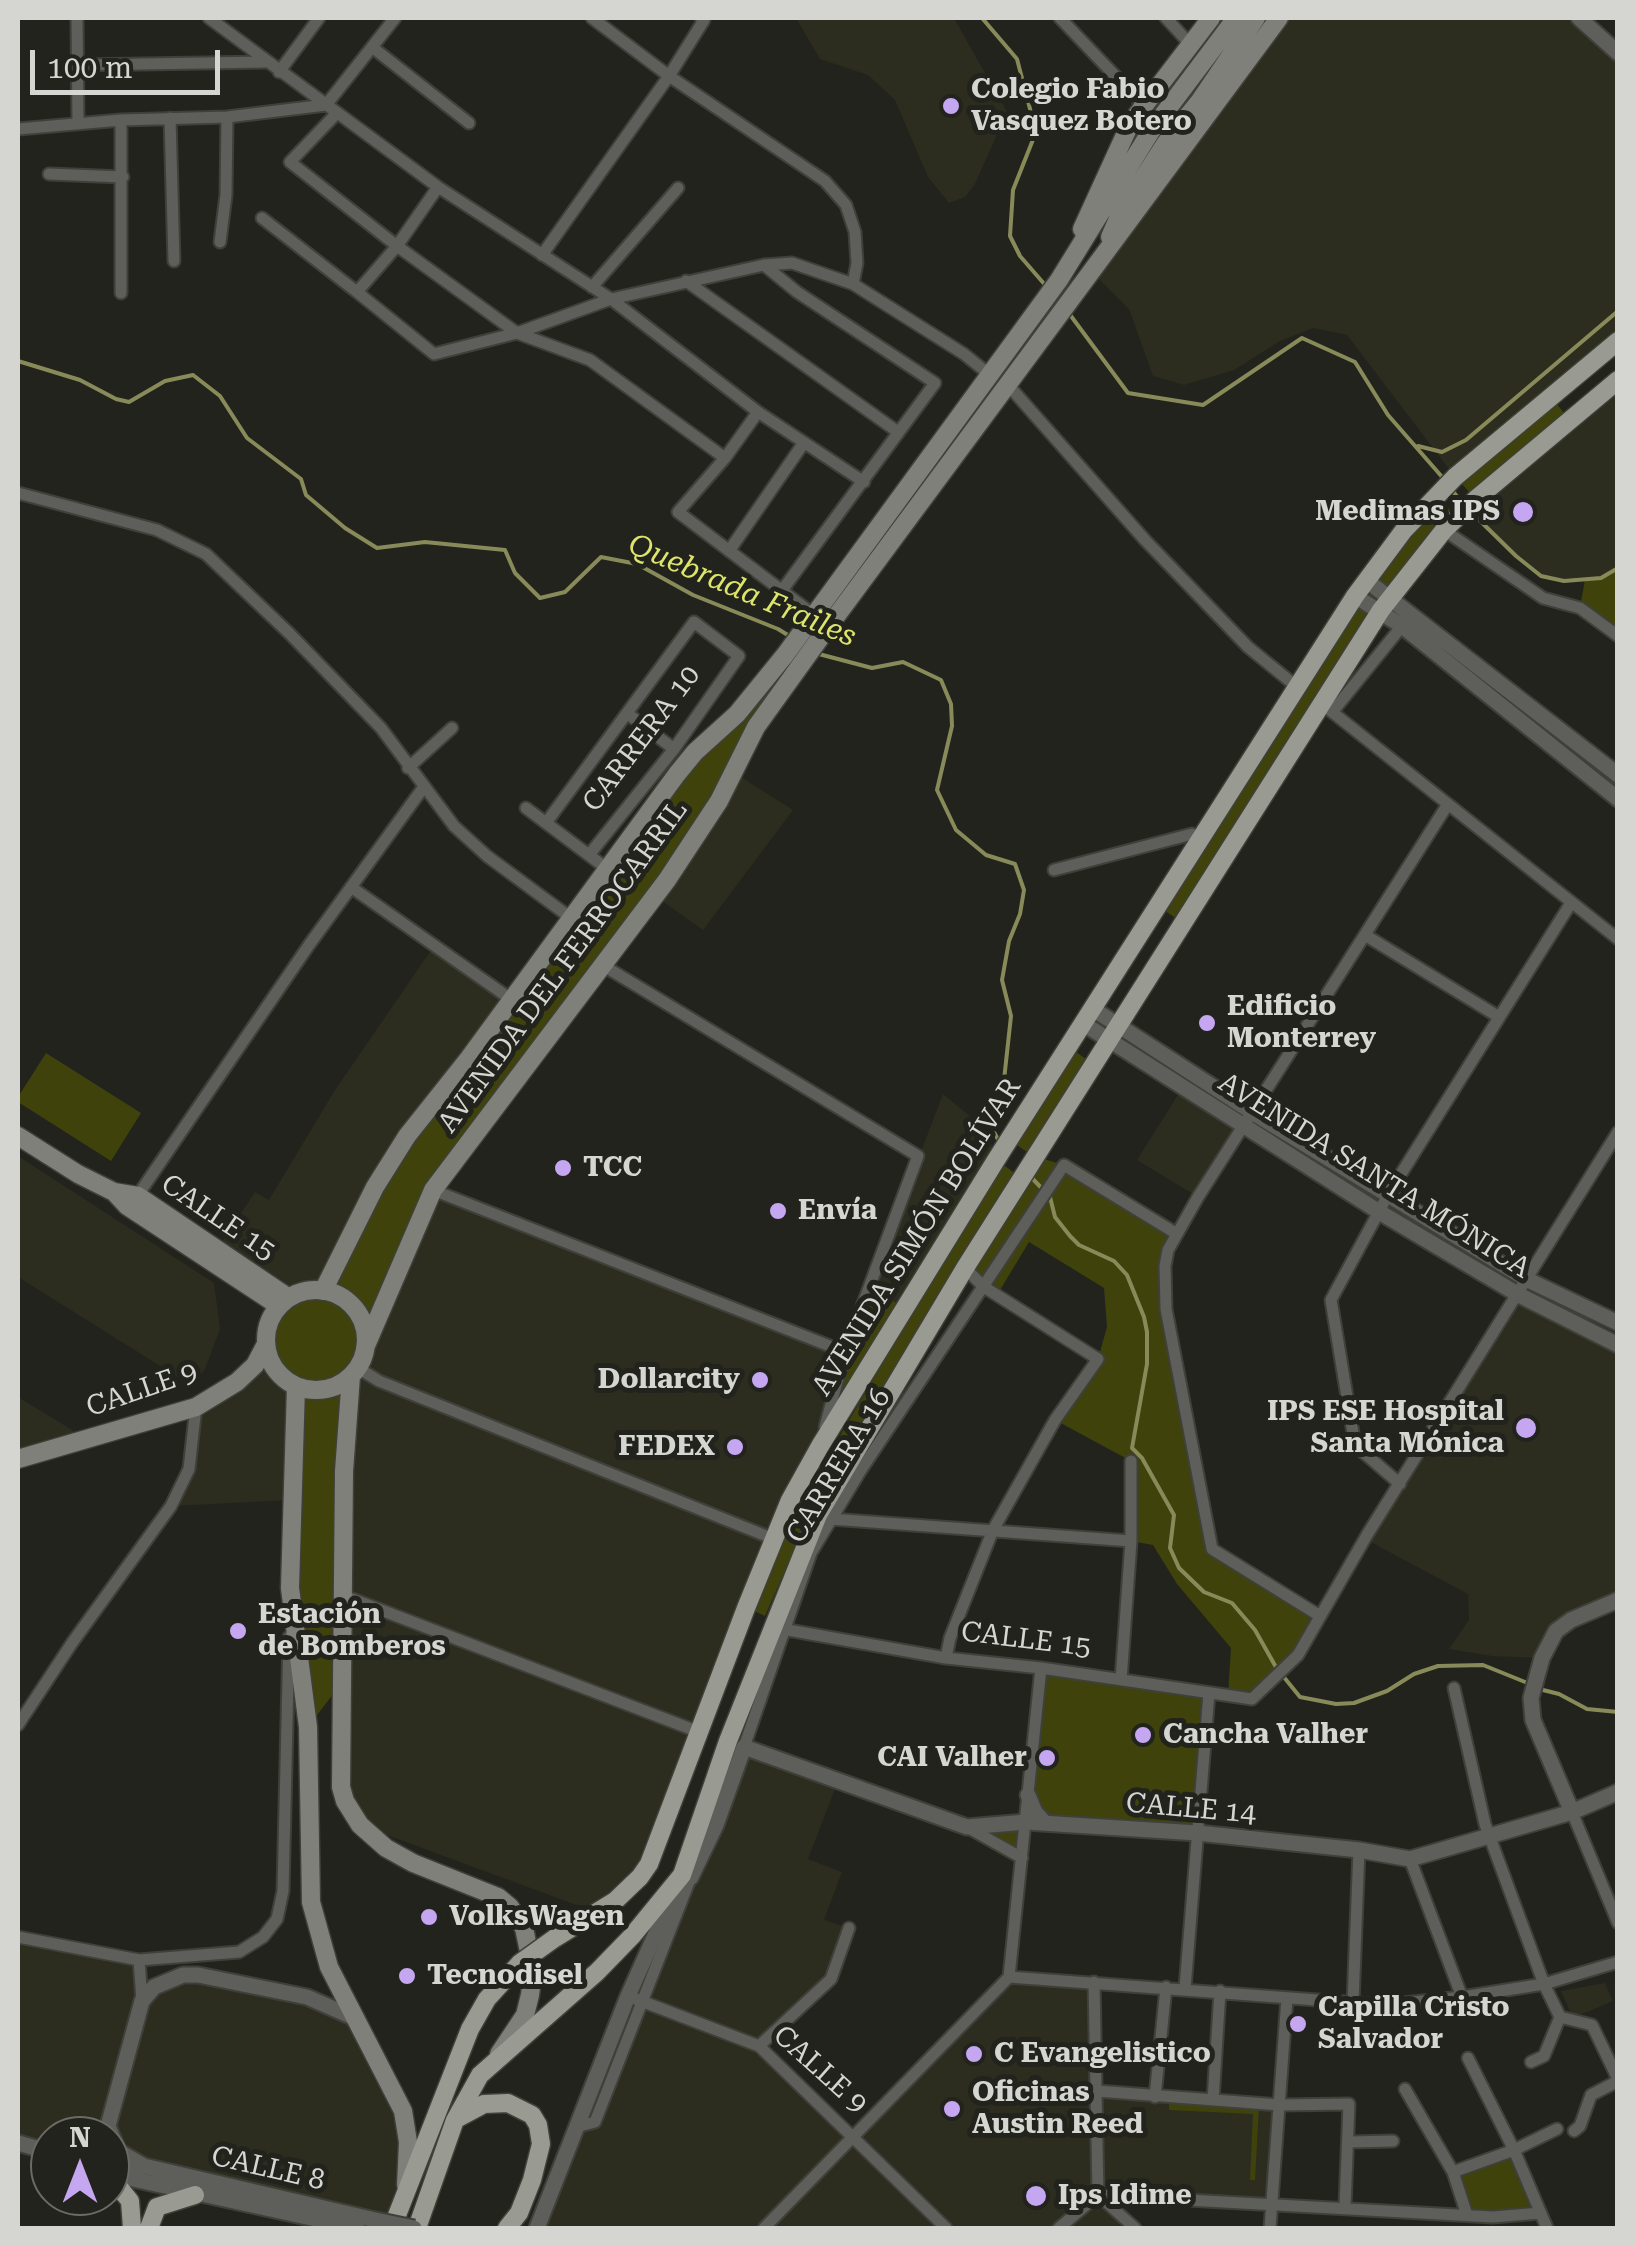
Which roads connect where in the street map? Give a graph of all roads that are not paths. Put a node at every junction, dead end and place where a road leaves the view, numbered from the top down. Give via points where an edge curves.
1 (77, 18) edge
2 (209, 18) edge
3 (231, 18) edge
4 (319, 18) edge
5 (395, 18) edge
6 (592, 18) edge
7 (1060, 18) edge
8 (1166, 18) edge
9 (1211, 18) edge
10 (1236, 18) edge
11 (1256, 18) edge
12 (1280, 18) edge
13 (1579, 18) edge
14 (703, 19) edge
15 (222, 29) junction
16 (1190, 44) junction
17 (372, 48) junction
18 (1618, 53) edge
19 (267, 62) junction
20 (80, 65) junction
21 (279, 72) junction
22 (669, 76) junction
23 (1143, 105) junction
24 (331, 110) junction
25 (227, 117) junction
26 (170, 118) junction
27 (121, 120) junction
28 (78, 123) junction
29 (468, 123) dead end
30 (18, 129) edge
31 (1158, 137) junction
32 (49, 174) dead end
33 (123, 178) junction
34 (438, 187) junction
35 (678, 188) dead end
36 (262, 218) dead end
37 (220, 242) dead end
38 (397, 246) junction
39 (1077, 253) junction
40 (542, 256) junction
41 (174, 262) dead end
42 (764, 265) junction
43 (1099, 266) junction
44 (686, 281) junction
45 (853, 284) junction
46 (592, 287) junction
47 (358, 292) junction
48 (121, 293) dead end
49 (611, 298) junction
50 (517, 333) junction
51 (1618, 341) edge
52 (990, 375) junction
53 (1618, 380) edge
54 (1009, 386) junction
55 (758, 412) junction
56 (898, 432) junction
57 (803, 444) junction
58 (725, 458) junction
59 (864, 482) junction
60 (18, 493) edge
61 (1451, 523) junction
62 (729, 552) junction
63 (1361, 588) junction
64 (783, 589) junction
65 (1386, 603) junction
66 (814, 626) junction
67 (1402, 626) junction
68 (1618, 636) edge
69 (792, 661) junction
70 (1296, 686) junction
71 (1328, 707) junction
72 (628, 714) junction
73 (452, 728) dead end
74 (674, 749) junction
75 (1614, 766) edge
76 (408, 768) junction
77 (423, 788) junction
78 (1618, 798) edge
79 (1448, 804) junction
80 (526, 808) dead end
81 (546, 823) junction
82 (1200, 840) junction
83 (588, 855) junction
84 (606, 868) junction
85 (1054, 870) dead end
86 (351, 887) junction
87 (1572, 903) junction
88 (570, 918) junction
89 (1366, 935) junction
90 (1618, 940) edge
91 (604, 966) junction
92 (512, 1000) junction
93 (1088, 1016) junction
94 (1499, 1016) junction
95 (1115, 1033) junction
96 (1252, 1112) junction
97 (1242, 1126) junction
98 (1618, 1132) edge
99 (18, 1136) edge
100 (433, 1190) junction
101 (1390, 1193) junction
102 (133, 1201) junction
103 (1381, 1213) junction
104 (1176, 1234) junction
105 (965, 1268) junction
106 (1528, 1280) junction
107 (984, 1287) junction
108 (323, 1291) junction
109 (1520, 1295) junction
110 (284, 1302) junction
111 (1618, 1324) edge
112 (266, 1344) junction
113 (1618, 1345) edge
114 (365, 1348) junction
115 (846, 1352) junction
116 (355, 1372) junction
117 (296, 1386) junction
118 (196, 1407) junction
119 (820, 1446) junction
120 (18, 1460) edge
121 (1131, 1461) dead end
122 (1400, 1484) junction
123 (831, 1520) junction
124 (994, 1530) junction
125 (774, 1539) junction
126 (1131, 1542) junction
127 (290, 1588) junction
128 (1618, 1588) edge
129 (342, 1595) junction
130 (1617, 1600) edge
131 (1320, 1616) junction
132 (779, 1628) junction
133 (946, 1658) junction
134 (1041, 1668) junction
135 (1121, 1680) junction
136 (1454, 1688) dead end
137 (1208, 1693) junction
138 (18, 1725) edge
139 (699, 1732) junction
140 (744, 1747) junction
141 (1618, 1792) edge
142 (1028, 1795) junction
143 (1572, 1812) junction
144 (1026, 1822) junction
145 (1044, 1823) junction
146 (966, 1827) junction
147 (1198, 1833) junction
148 (1490, 1836) junction
149 (1359, 1850) junction
150 (1022, 1858) junction
151 (1410, 1859) junction
152 (687, 1876) junction
153 (1614, 1904) edge
154 (1618, 1923) edge
155 (848, 1928) dead end
156 (18, 1937) edge
157 (140, 1960) junction
158 (1618, 1962) edge
159 (1009, 1977) junction
160 (1094, 1982) junction
161 (1544, 1984) junction
162 (1166, 1987) junction
163 (1185, 1988) junction
164 (1220, 1991) junction
165 (635, 1998) junction
166 (1287, 1998) junction
167 (1462, 1998) junction
168 (142, 2001) junction
169 (1353, 2002) junction
170 (1560, 2017) junction
171 (357, 2020) junction
172 (759, 2046) junction
173 (496, 2058) junction
174 (1468, 2058) dead end
175 (1531, 2062) dead end
176 (1618, 2080) edge
177 (1405, 2089) dead end
178 (1097, 2091) junction
179 (1155, 2097) junction
180 (1213, 2100) junction
181 (1280, 2105) junction
182 (455, 2120) junction
183 (1558, 2129) dead end
184 (1574, 2131) dead end
185 (854, 2138) junction
186 (1393, 2140) dead end
187 (1350, 2142) junction
188 (1514, 2150) junction
189 (130, 2164) edge
190 (144, 2166) junction
191 (1453, 2172) junction
192 (130, 2180) edge
193 (194, 2195) junction
194 (405, 2195) junction
195 (1098, 2195) junction
196 (130, 2200) edge
197 (1271, 2205) junction
198 (1345, 2206) junction
199 (1540, 2213) junction
200 (1439, 2214) junction
201 (1467, 2216) junction
202 (1494, 2223) edge
203 (364, 2224) edge
204 (132, 2228) edge
205 (150, 2228) edge
206 (392, 2228) edge
207 (415, 2228) edge
208 (507, 2228) edge
209 (538, 2228) edge
210 (764, 2228) edge
211 (946, 2228) edge
212 (1059, 2228) edge
213 (1135, 2228) edge
214 (1270, 2228) edge
215 (1440, 2228) edge
216 (1547, 2228) edge

1 - 20 street
2 - 15 street
3 - 15 street
4 - 21 street
5 - 17 street
6 - 22 street
7 - 23 street
8 - 16 street
9 - 16 main road
10 - 31 main road
11 - 31 main road via 1198,102
12 - 43 main road
13 - 18 street
14 - 22 street
15 - 19 street
16 - 23 main road
17 - 24 street
17 - 29 street
19 - 20 street
19 - 21 street
20 - 28 street
21 - 24 street
22 - 40 street
22 - 45 street via 825,181 846,205 854,232
23 - 39 main road via 1082,224
24 - 25 street
24 - 34 street
24 - 38 street via 290,162
25 - 26 street
25 - 37 street
26 - 27 street
26 - 41 street
27 - 28 street
27 - 33 street
28 - 30 street
31 - 39 main road
31 - 43 main road
32 - 33 street
33 - 48 street
34 - 38 street
34 - 40 street
35 - 46 street
36 - 47 street
38 - 47 street
38 - 50 street
39 - 52 main road, AVENIDA DEL FERROCARRIL
40 - 46 street
42 - 44 street
42 - 45 street via 792,263
42 - 56 street via 935,382
43 - 54 main road, AVENIDA DEL FERROCARRIL
44 - 49 street
44 - 56 street
45 - 52 street
46 - 49 street
47 - 50 street via 434,354
49 - 50 street
49 - 55 street
50 - 58 street via 590,360
51 - 63 main road, AVENIDA SIMÓN BOLÍVAR via 1455,477
52 - 66 main road, AVENIDA DEL FERROCARRIL
53 - 61 main road, AVENIDA SIMÓN BOLÍVAR
54 - 66 main road, AVENIDA DEL FERROCARRIL
54 - 70 street via 1145,540
55 - 57 street
55 - 58 street
56 - 59 street
57 - 59 street
57 - 62 street
58 - 62 street via 678,512
59 - 64 street
60 - 76 street via 158,530 206,554 368,716
61 - 65 main road, AVENIDA SIMÓN BOLÍVAR
61 - 68 street via 1542,598 1580,608
62 - 64 street
63 - 65 street
63 - 70 main road, AVENIDA SIMÓN BOLÍVAR
64 - 66 street
65 - 67 street
65 - 71 main road, AVENIDA SIMÓN BOLÍVAR
65 - 75 street
66 - 69 main road, AVENIDA DEL FERROCARRIL
67 - 71 street
67 - 78 street
69 - 84 main road, AVENIDA DEL FERROCARRIL via 676,774
69 - 91 main road, AVENIDA DEL FERROCARRIL via 720,801
70 - 82 main road, AVENIDA SIMÓN BOLÍVAR
71 - 79 street
71 - 95 main road, AVENIDA SIMÓN BOLÍVAR
72 - 74 street
72 - 74 street, CARRERA 10 via 694,622 738,656
72 - 81 street
73 - 76 street
74 - 83 street, CARRERA 10
76 - 77 street
77 - 86 street
77 - 88 street via 486,856
79 - 87 street
79 - 89 street
80 - 81 street
81 - 83 street
82 - 85 street via 1192,834
82 - 93 main road, AVENIDA SIMÓN BOLÍVAR
83 - 84 street
84 - 88 main road, AVENIDA DEL FERROCARRIL
86 - 92 street
86 - 102 street
87 - 90 street
87 - 94 street
88 - 92 main road, AVENIDA DEL FERROCARRIL
89 - 94 street
89 - 96 street
91 - 100 main road, AVENIDA DEL FERROCARRIL
91 - 115 street via 918,1156
92 - 108 main road, AVENIDA DEL FERROCARRIL via 406,1136
93 - 95 street
93 - 119 main road, AVENIDA SIMÓN BOLÍVAR
94 - 101 street
95 - 96 street, AVENIDA SANTA MÓNICA
95 - 97 street, AVENIDA SANTA MÓNICA
95 - 105 main road, AVENIDA SIMÓN BOLÍVAR
96 - 97 street
96 - 101 street, AVENIDA SANTA MÓNICA
97 - 103 street, AVENIDA SANTA MÓNICA
97 - 104 street
98 - 106 street
99 - 102 main road, CALLE 15
100 - 114 main road, AVENIDA DEL FERROCARRIL
100 - 115 street
101 - 103 street
101 - 106 street, AVENIDA SANTA MÓNICA
102 - 110 main road, CALLE 15
103 - 109 street, AVENIDA SANTA MÓNICA
103 - 122 street via 1331,1300 1355,1445
104 - 107 street, CARRERA 16 via 1064,1165
104 - 131 street via 1165,1266 1166,1310 1212,1549
105 - 107 street
105 - 132 main road, AVENIDA SIMÓN BOLÍVAR via 818,1514
106 - 109 street
106 - 111 street, AVENIDA SANTA MÓNICA
107 - 123 street, CARRERA 16
107 - 124 street via 1098,1359 1055,1420
108 - 110 main road via 300,1292
108 - 114 main road via 352,1306 364,1326
109 - 113 street, AVENIDA SANTA MÓNICA
109 - 122 street
110 - 112 main road via 266,1331
112 - 117 main road via 270,1362
112 - 118 main road, CALLE 9 via 237,1382
114 - 116 main road
115 - 119 street
116 - 117 main road via 321,1390
116 - 125 street
116 - 129 main road via 344,1471
117 - 127 main road
118 - 120 main road, CALLE 9
118 - 138 street via 188,1469 171,1506
119 - 125 main road, AVENIDA SIMÓN BOLÍVAR
121 - 126 street
122 - 131 street
123 - 124 street
123 - 132 street, CARRERA 16
124 - 126 street
124 - 133 street
125 - 139 main road, AVENIDA SIMÓN BOLÍVAR
126 - 135 street
127 - 157 street via 284,1891 277,1919 239,1952
127 - 171 main road via 308,1727 311,1902 330,1968
128 - 130 street
129 - 139 street
129 - 173 main road via 340,1773 351,1812 399,1856 498,1897 528,1937 534,1970 528,2005
130 - 143 street via 1556,1631 1531,1698 1533,1720
131 - 137 street, CALLE 15 via 1298,1655 1252,1699
132 - 133 street, CALLE 15
132 - 140 street, CARRERA 16
132 - 152 main road, AVENIDA SIMÓN BOLÍVAR
133 - 134 street, CALLE 15
134 - 135 street, CALLE 15
134 - 142 street
135 - 137 street, CALLE 15
136 - 148 street
137 - 147 street
139 - 194 main road, AVENIDA SIMÓN BOLÍVAR, bridge via 640,1877 520,1963 487,1999
140 - 146 street, CALLE 14
140 - 152 street, CARRERA 16 via 716,1825
141 - 143 street
142 - 144 street
142 - 145 street
143 - 148 street
143 - 153 street
144 - 145 street, CALLE 14
144 - 146 street, CALLE 14
144 - 150 street
145 - 147 street, CALLE 14
146 - 150 street, CALLE 14
147 - 149 street, CALLE 14
147 - 163 street
148 - 151 street
148 - 161 street
149 - 151 street, CALLE 14
149 - 169 street
150 - 159 street
151 - 167 street
152 - 165 street, CARRERA 16
152 - 173 main road, AVENIDA SIMÓN BOLÍVAR via 597,1972
153 - 154 street
155 - 172 street via 832,1978
156 - 157 street
157 - 168 street
158 - 161 street
159 - 160 street
159 - 185 street
160 - 162 street
160 - 178 street
161 - 167 street
161 - 170 street
162 - 163 street
162 - 179 street
163 - 164 street
164 - 166 street
164 - 180 street
165 - 172 street, CALLE 9
165 - 209 street, CARRERA 16
166 - 169 street
166 - 181 street
167 - 169 street
168 - 171 street via 166,1981 198,1975 307,1998
168 - 190 street via 108,2126 118,2151
170 - 175 street via 1544,2056
170 - 176 street via 1592,2025
171 - 194 main road via 407,2125
172 - 185 street, CALLE 9
173 - 182 main road, AVENIDA SIMÓN BOLÍVAR
174 - 188 street
176 - 184 street via 1591,2095
177 - 191 street
178 - 179 street
178 - 195 street
179 - 180 street
180 - 181 street
181 - 187 street via 1349,2104
181 - 197 street
182 - 207 main road, AVENIDA SIMÓN BOLÍVAR
182 - 208 main road via 484,2104 508,2102 538,2125 541,2144 532,2180
183 - 188 street
185 - 210 street
185 - 211 street, CALLE 9
186 - 187 street
187 - 198 street
188 - 191 street
188 - 199 street
189 - 190 street, CALLE 8
190 - 203 street, CALLE 8
191 - 201 street
192 - 193 street, CALLE 8
193 - 203 street, CALLE 8
193 - 205 main road via 158,2207
194 - 206 main road, AVENIDA SIMÓN BOLÍVAR
195 - 197 street
195 - 212 street
195 - 213 street
196 - 204 main road
197 - 198 street
197 - 214 street
198 - 200 street
199 - 202 street
199 - 216 street
200 - 201 street
200 - 215 street
201 - 202 street
203 - 207 street, CALLE 8, bridge

